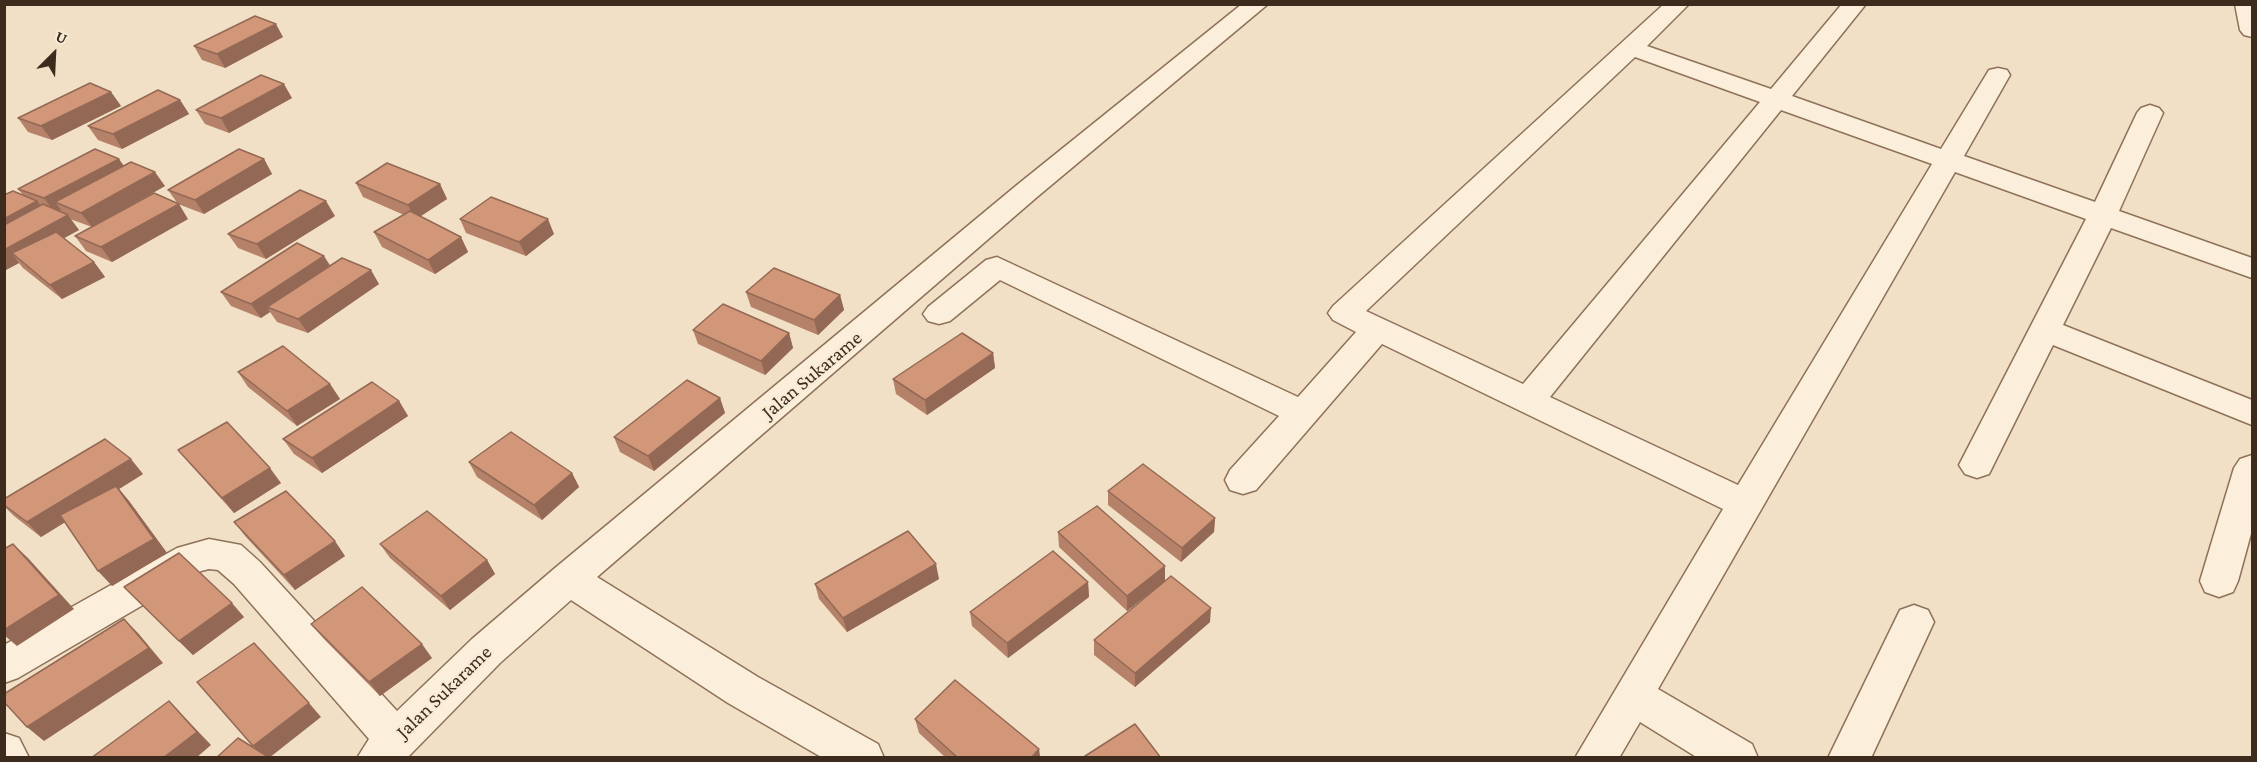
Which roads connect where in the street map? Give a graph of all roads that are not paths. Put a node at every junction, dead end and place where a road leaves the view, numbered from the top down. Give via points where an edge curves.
1 (1257, 4) edge
2 (1678, 4) edge
3 (1855, 4) edge
4 (2246, 4) edge
5 (2253, 30) edge
6 (1631, 48) junction
7 (1998, 75) dead end
8 (1777, 100) junction
9 (2150, 113) dead end
10 (1948, 160) junction
11 (2103, 214) junction
12 (2253, 268) edge
13 (939, 314) dead end
14 (1377, 329) junction
15 (2044, 329) junction
16 (1528, 401) junction
17 (1302, 413) junction
18 (2253, 413) edge
19 (1977, 465) dead end
20 (2253, 468) edge
21 (1243, 480) dead end
22 (1745, 504) junction
23 (569, 579) junction
24 (2219, 581) dead end
25 (1914, 622) dead end
26 (4, 666) edge
27 (1633, 696) junction
28 (387, 748) edge
29 (4, 752) edge
30 (8, 758) edge
31 (862, 758) edge
32 (1596, 758) edge
33 (1737, 758) edge
34 (1849, 758) edge

1 - 23 street, Jalan Sukarame via 1027,191
2 - 6 street
3 - 8 street
4 - 5 street
6 - 8 street
6 - 14 street via 1344,314
7 - 10 street
8 - 10 street
8 - 16 street
9 - 11 street
10 - 11 street
10 - 22 street
11 - 12 street
11 - 15 street
13 - 17 street via 997,267
14 - 16 street
14 - 17 street
15 - 18 street
15 - 19 street
16 - 22 street
17 - 21 street
20 - 24 street
22 - 27 street
23 - 28 street, Jalan Sukarame via 486,651
23 - 31 street via 743,690
25 - 34 street
26 - 28 street via 190,559 209,554 228,556 247,573
27 - 32 street
27 - 33 street
29 - 30 street

